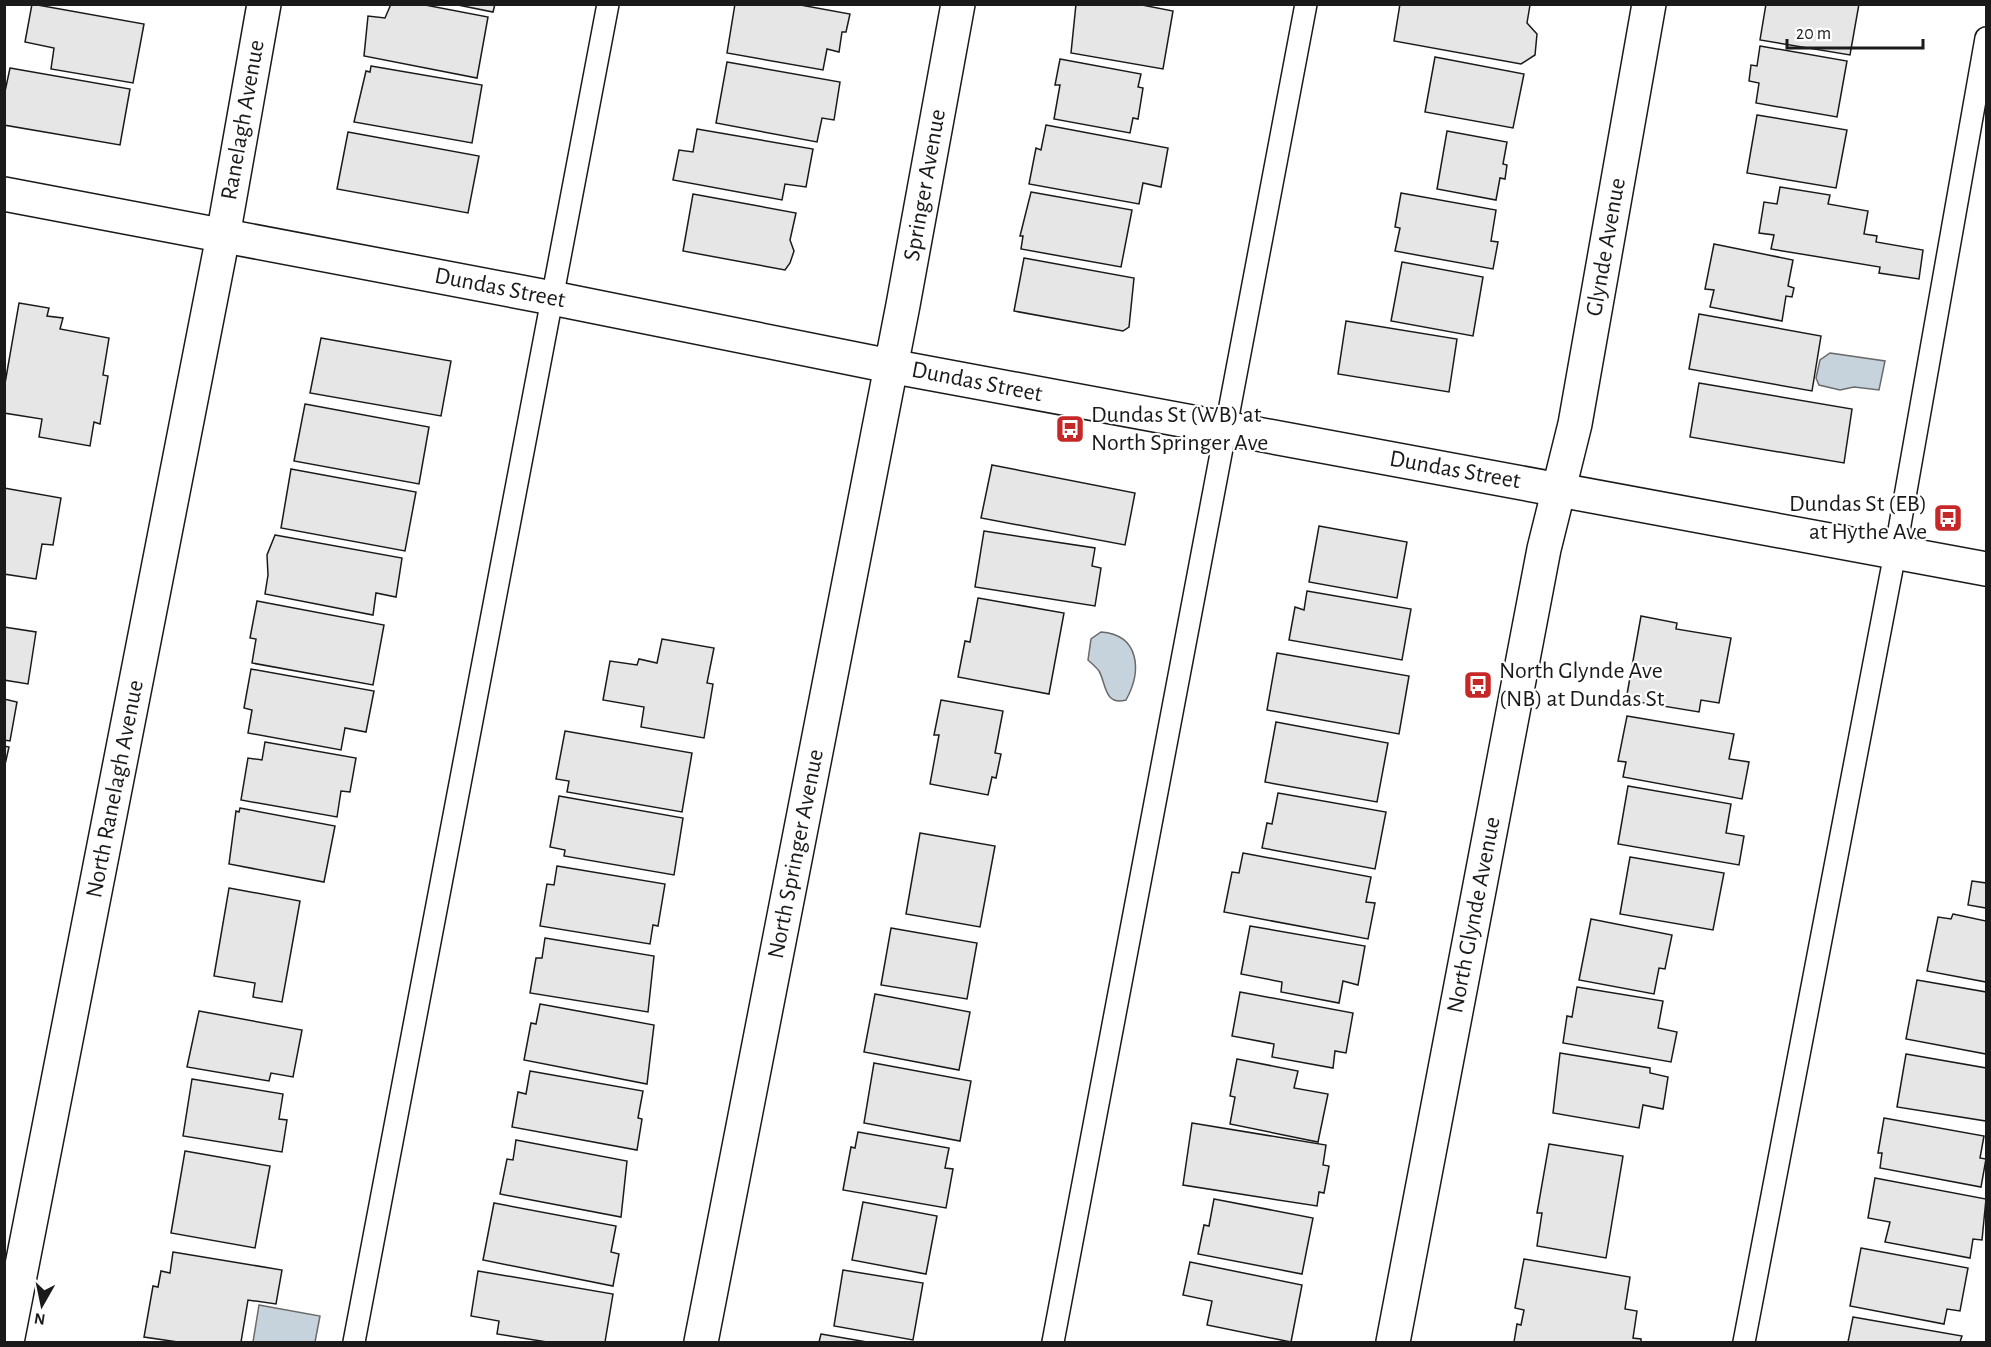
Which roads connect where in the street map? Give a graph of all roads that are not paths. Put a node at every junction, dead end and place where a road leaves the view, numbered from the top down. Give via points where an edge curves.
1 (264, 4) edge
2 (608, 4) edge
3 (958, 4) edge
4 (1306, 4) edge
5 (1649, 4) edge
6 (1986, 38) edge
7 (4, 194) edge
8 (223, 236) junction
9 (552, 298) junction
10 (891, 366) junction
11 (1228, 429) junction
12 (1558, 489) junction
13 (1894, 553) junction
14 (1986, 569) edge
15 (8, 1342) edge
16 (354, 1342) edge
17 (701, 1342) edge
18 (1053, 1342) edge
19 (1393, 1342) edge
20 (1744, 1342) edge

1 - 8 street, Ranelagh Avenue
2 - 9 lane
3 - 10 street, Springer Avenue
4 - 11 lane
5 - 12 street, Glynde Avenue via 1575,424
6 - 13 lane
7 - 8 street, Dundas Street
8 - 9 street, Dundas Street
8 - 15 street, North Ranelagh Avenue
9 - 10 street, Dundas Street
9 - 16 lane
10 - 11 street, Dundas Street
10 - 17 street, North Springer Avenue
11 - 12 street, Dundas Street
11 - 18 lane
12 - 13 street, Dundas Street
12 - 19 street, North Glynde Avenue
13 - 14 street, Dundas Street
13 - 20 lane

